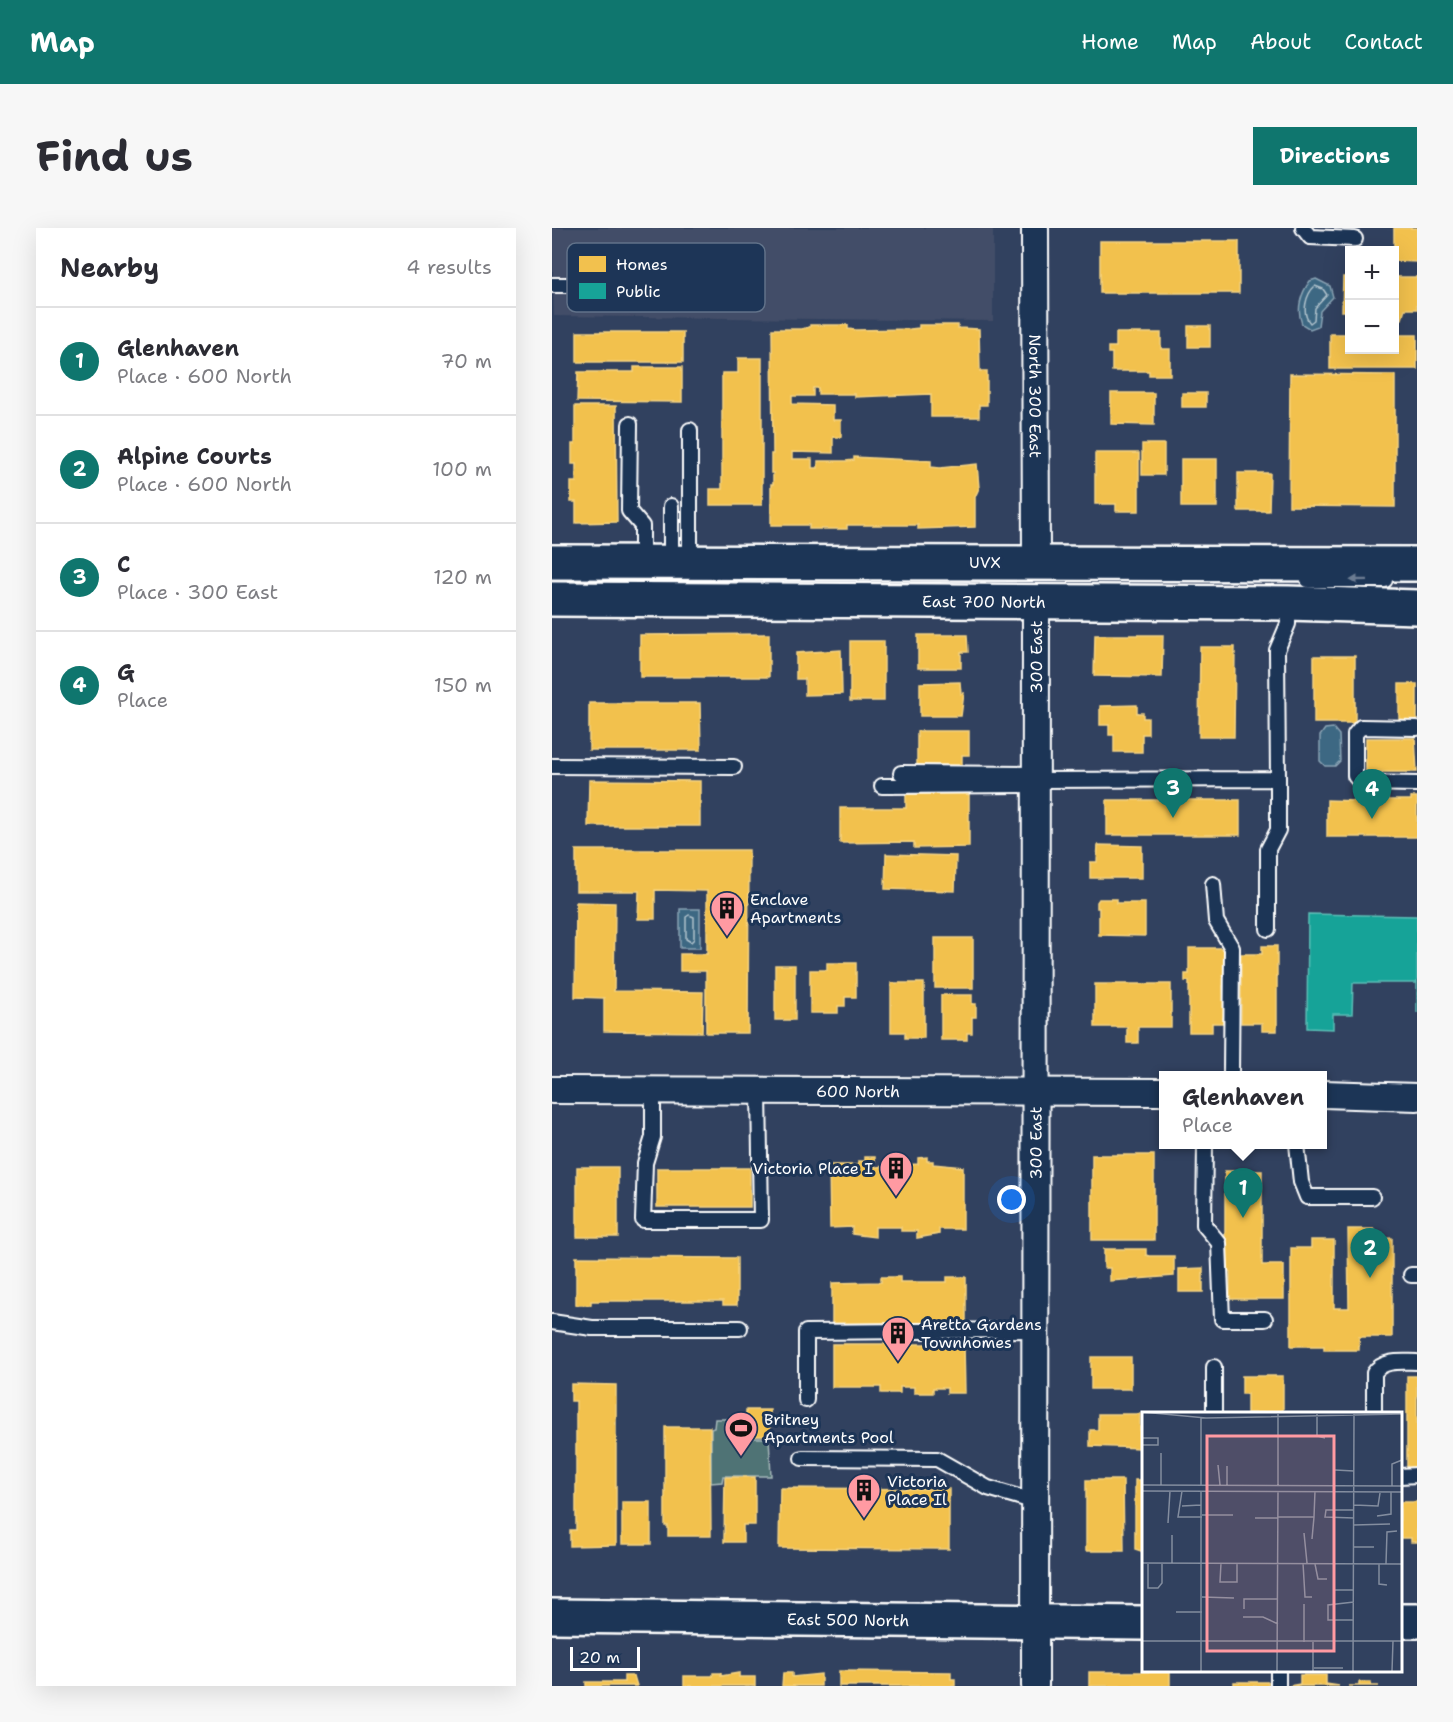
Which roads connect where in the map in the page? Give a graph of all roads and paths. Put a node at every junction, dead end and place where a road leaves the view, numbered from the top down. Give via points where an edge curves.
1 (1035, 228) edge
2 (1302, 228) edge
3 (1354, 239) dead end
4 (630, 424) dead end
5 (690, 430) dead end
6 (671, 506) dead end
7 (552, 562) edge
8 (1036, 564) junction
9 (675, 566) junction
10 (1408, 572) edge
11 (552, 576) edge
12 (552, 589) edge
13 (1289, 592) junction
14 (1417, 594) edge
15 (552, 599) edge
16 (1036, 601) junction
17 (1417, 607) edge
18 (1417, 728) edge
19 (552, 766) edge
20 (734, 766) dead end
21 (901, 773) dead end
22 (1278, 779) junction
23 (1036, 780) junction
24 (1417, 784) edge
25 (882, 786) dead end
26 (1213, 884) dead end
27 (1268, 928) dead end
28 (1231, 1071) edge
29 (552, 1090) edge
30 (653, 1090) junction
31 (759, 1091) junction
32 (1037, 1092) junction
33 (1159, 1092) edge
34 (1327, 1094) edge
35 (1417, 1097) edge
36 (1205, 1149) edge
37 (1298, 1149) edge
38 (1372, 1197) dead end
39 (1265, 1319) dead end
40 (552, 1322) edge
41 (740, 1328) dead end
42 (1036, 1330) junction
43 (1417, 1362) edge
44 (1214, 1367) dead end
45 (806, 1400) dead end
46 (1214, 1412) edge
47 (1374, 1412) edge
48 (802, 1458) dead end
49 (1417, 1475) edge
50 (1402, 1476) edge
51 (1036, 1502) junction
52 (552, 1616) edge
53 (1036, 1622) junction
54 (1142, 1623) edge
55 (1035, 1686) edge

1 - 8 street, North 300 East
2 - 3 lane via 1310,237
4 - 9 lane via 629,511
5 - 9 lane
6 - 9 lane
7 - 9 main road
8 - 9 main road
8 - 10 main road
9 - 11 lane
10 -> 13 lane
12 - 14 lane, UVX
13 - 16 main road, East 700 North
13 - 17 main road, East 700 North
13 - 22 lane via 1288,624 1277,650
15 - 16 main road, East 700 North
16 - 23 street, 300 East
18 - 24 lane via 1360,727 1355,734 1354,776 1360,783
19 - 20 lane
21 - 23 lane
22 - 23 lane
22 - 27 lane via 1278,830 1268,849
23 - 25 lane
23 - 32 street, 300 East
26 - 28 lane via 1216,921 1232,948
29 - 30 street, 600 North
30 - 31 street, 600 North
30 - 31 lane via 653,1137 645,1163 643,1220 760,1220
31 - 32 street, 600 North
32 - 33 street, 600 North
32 - 42 street, 300 East
34 - 35 street
36 - 39 lane via 1204,1226 1219,1243 1222,1319
37 - 38 lane via 1307,1197
40 - 41 lane via 592,1328
42 - 45 lane via 806,1332
42 - 51 street, 300 East
43 - 47 lane via 1387,1363 1377,1368
44 - 46 lane
48 - 51 lane via 937,1459 988,1488
49 - 50 lane
51 - 53 street, 300 East
52 - 53 main road, East 500 North
53 - 54 main road, East 500 North
53 - 55 street, 300 East

